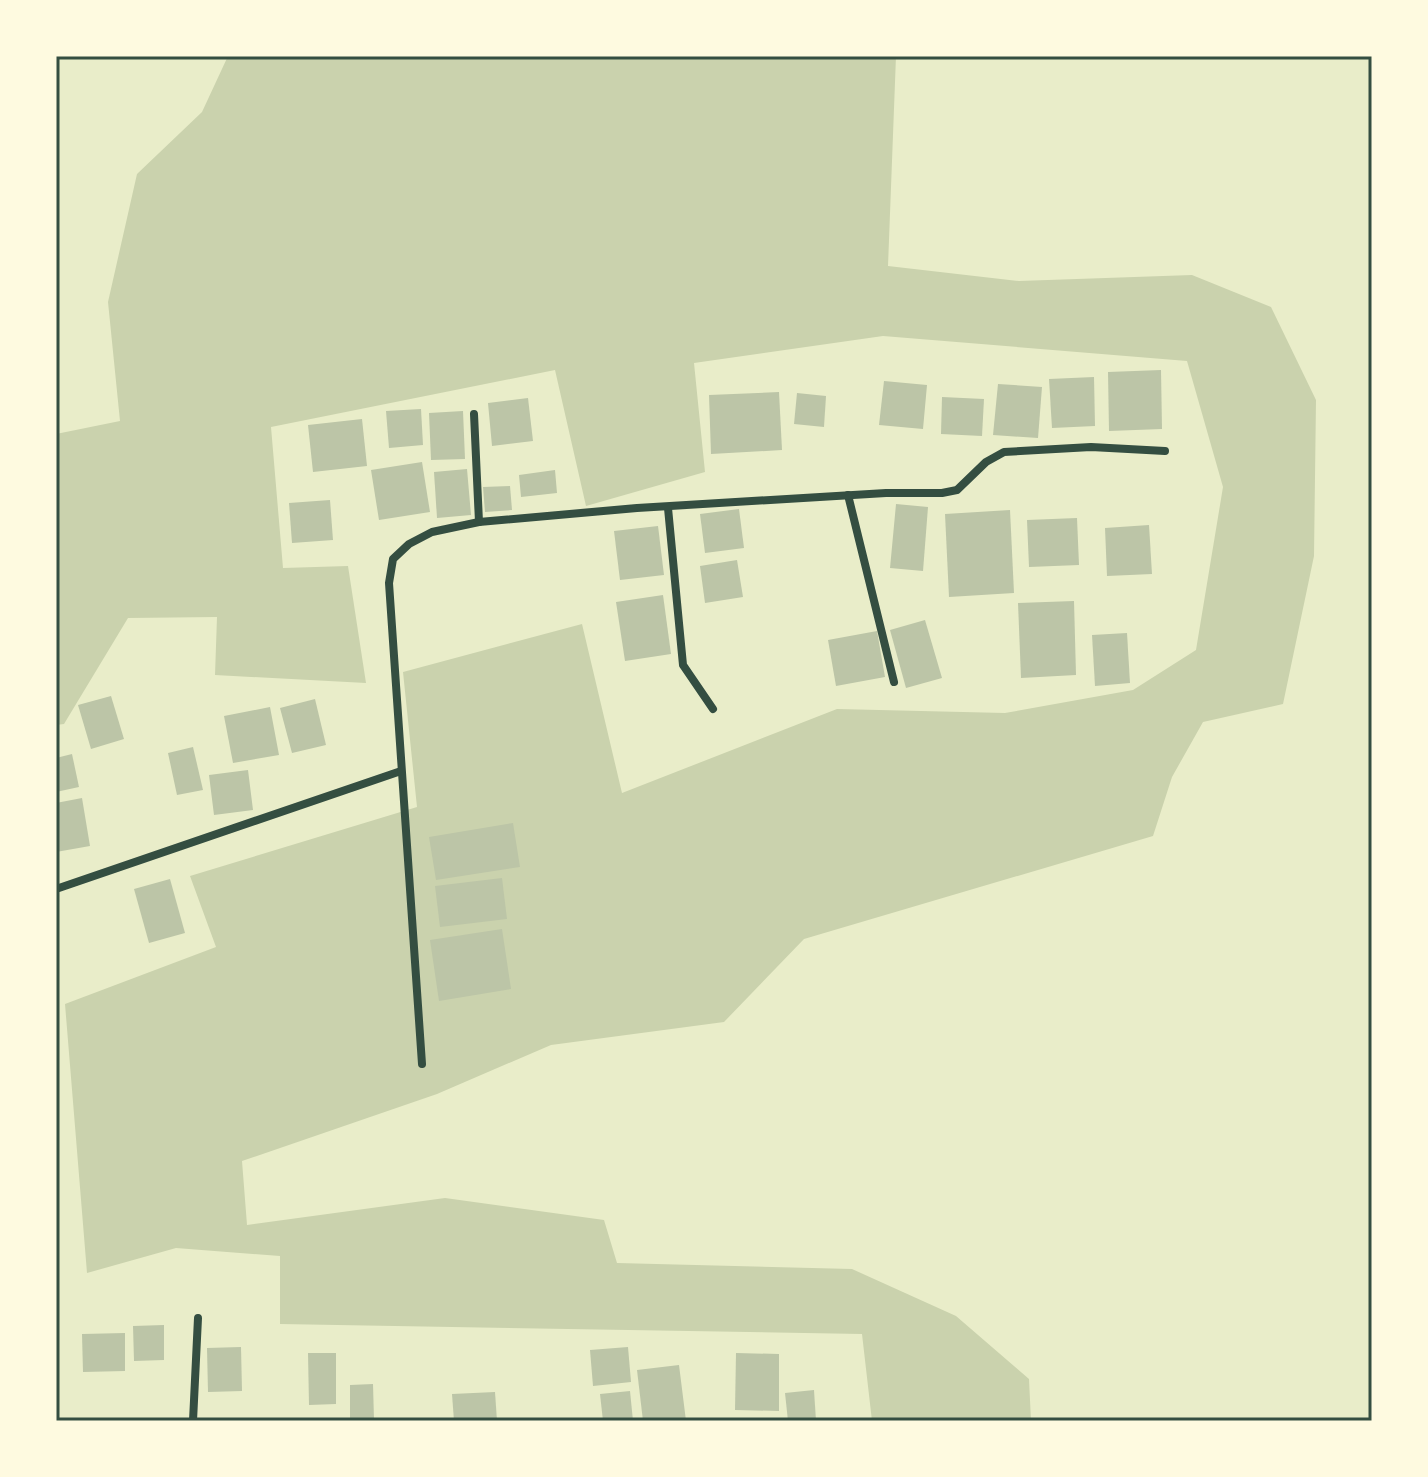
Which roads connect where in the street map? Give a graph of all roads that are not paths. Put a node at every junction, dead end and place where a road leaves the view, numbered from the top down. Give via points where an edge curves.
1 (474, 414) dead end
2 (1165, 451) dead end
3 (848, 495) junction
4 (668, 508) junction
5 (479, 522) junction
6 (894, 682) dead end
7 (713, 709) dead end
8 (401, 771) junction
9 (56, 889) edge
10 (422, 1064) dead end
11 (198, 1318) dead end
12 (193, 1421) edge

1 - 5 street
2 - 3 street via 1091,447 1004,452 957,490
3 - 4 street
3 - 6 street
4 - 5 street
4 - 7 street via 683,665
5 - 8 street via 432,532 393,559 389,583
8 - 9 street
8 - 10 street
11 - 12 street

